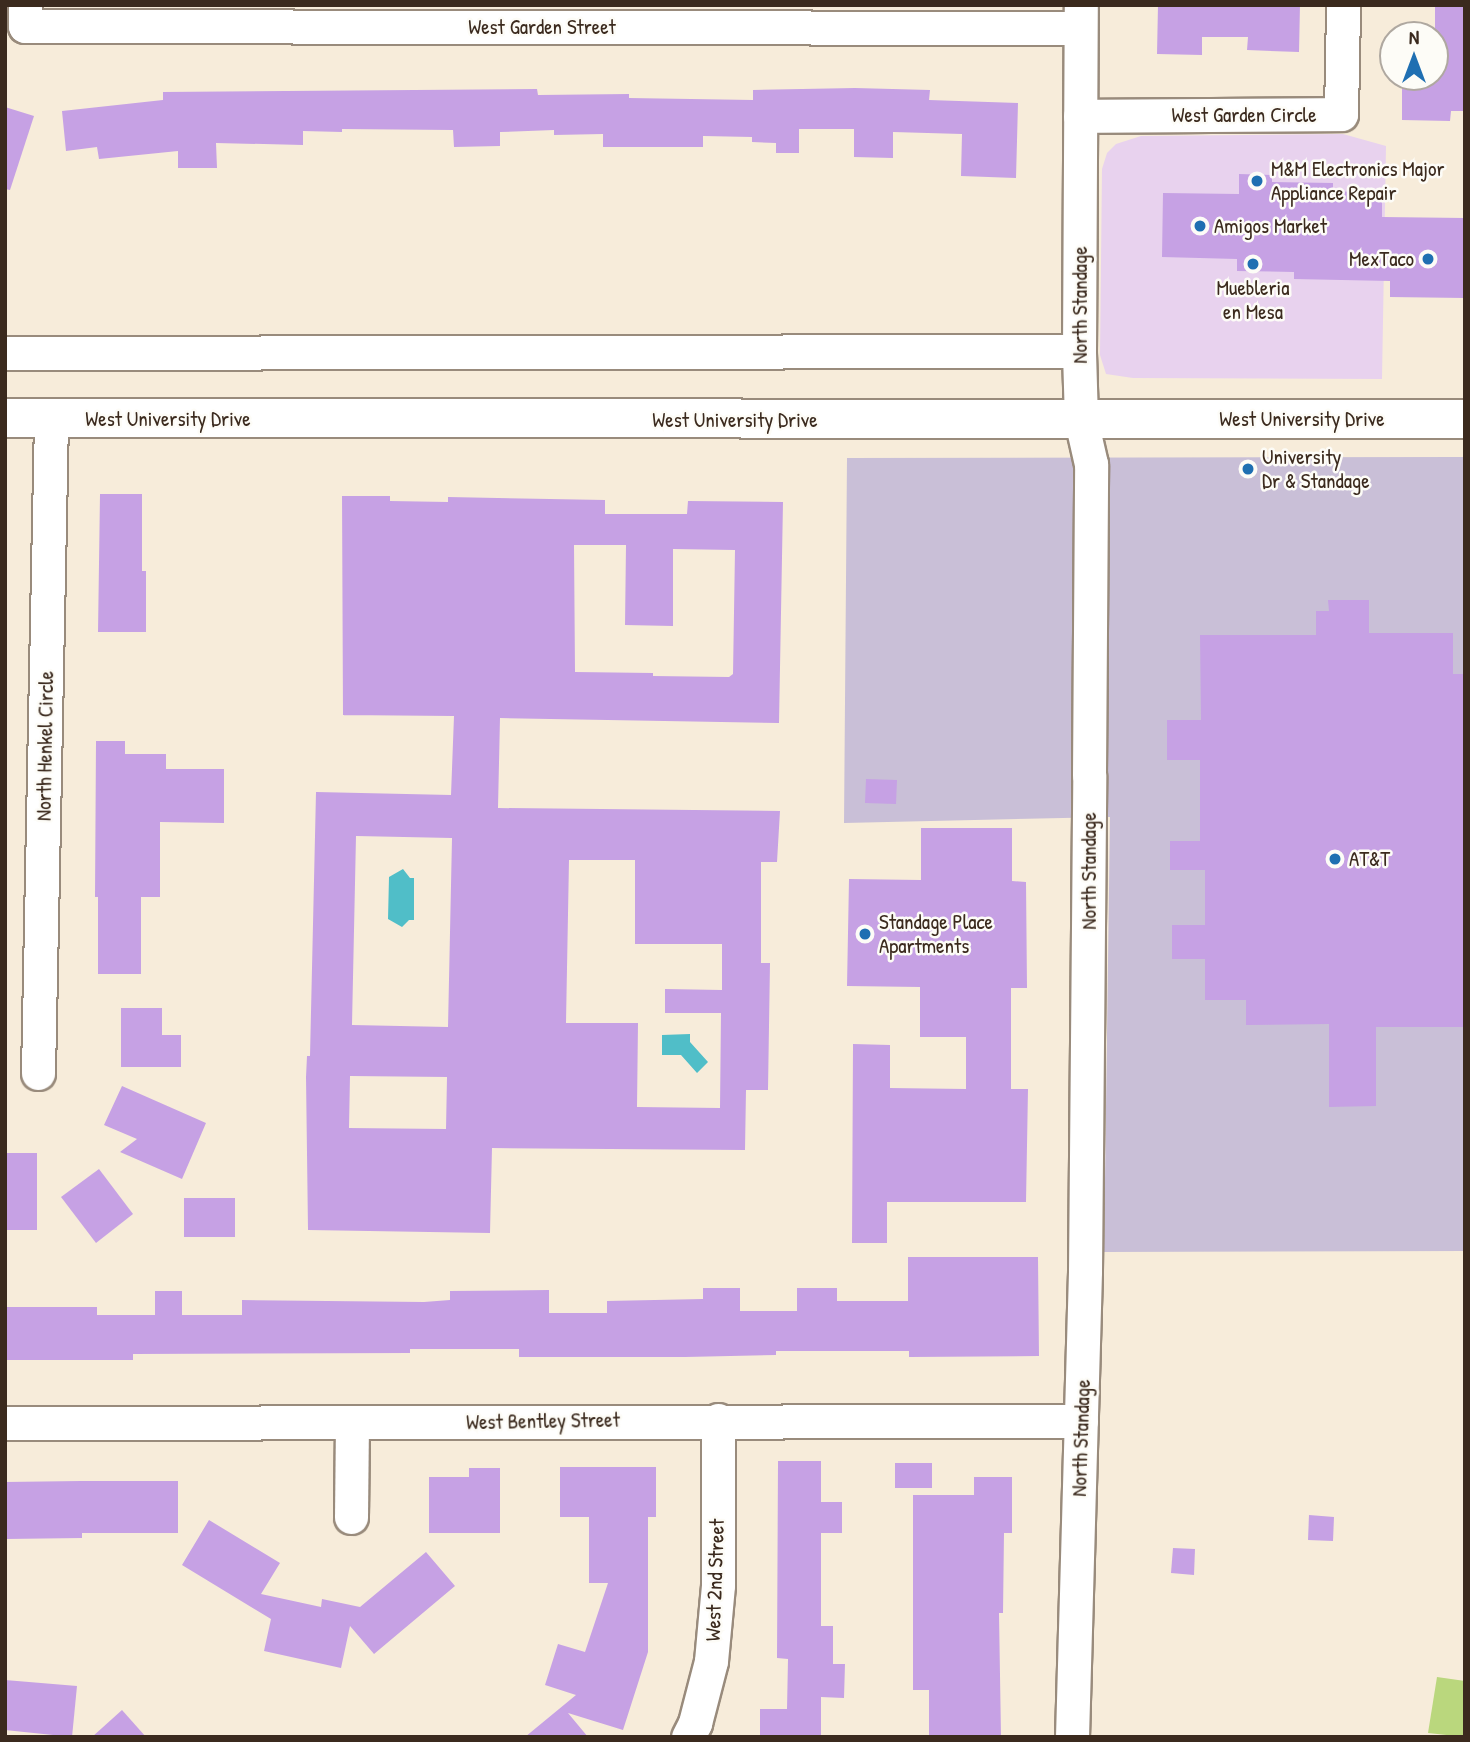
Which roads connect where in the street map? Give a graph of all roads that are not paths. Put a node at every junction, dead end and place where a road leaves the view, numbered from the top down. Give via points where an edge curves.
1 (25, 5) edge
2 (1343, 5) edge
3 (1081, 17) edge
4 (1080, 116) junction
5 (1079, 351) junction
6 (5, 353) edge
7 (5, 418) edge
8 (51, 418) junction
9 (1465, 419) edge
10 (1081, 420) junction
11 (38, 1073) dead end
12 (718, 1420) junction
13 (1081, 1421) junction
14 (5, 1423) edge
15 (352, 1423) junction
16 (351, 1517) dead end
17 (688, 1737) edge
18 (1072, 1737) edge

1 - 3 street, West Garden Street via 24,26
2 - 4 street, West Garden Circle via 1341,114
3 - 4 street, North Standage
4 - 5 street, North Standage
5 - 6 street
5 - 10 street, North Standage
7 - 8 main road, West University Drive
8 - 10 main road, West University Drive
8 - 11 street, North Henkel Circle
9 - 10 main road, West University Drive
10 - 13 street, North Standage via 1090,464 1090,517 1087,1180
12 - 13 street, West Bentley Street
12 - 15 street, West Bentley Street
12 - 17 street, West 2nd Street via 718,1585 711,1661
13 - 18 street, North Standage
14 - 15 street, West Bentley Street
15 - 16 street

